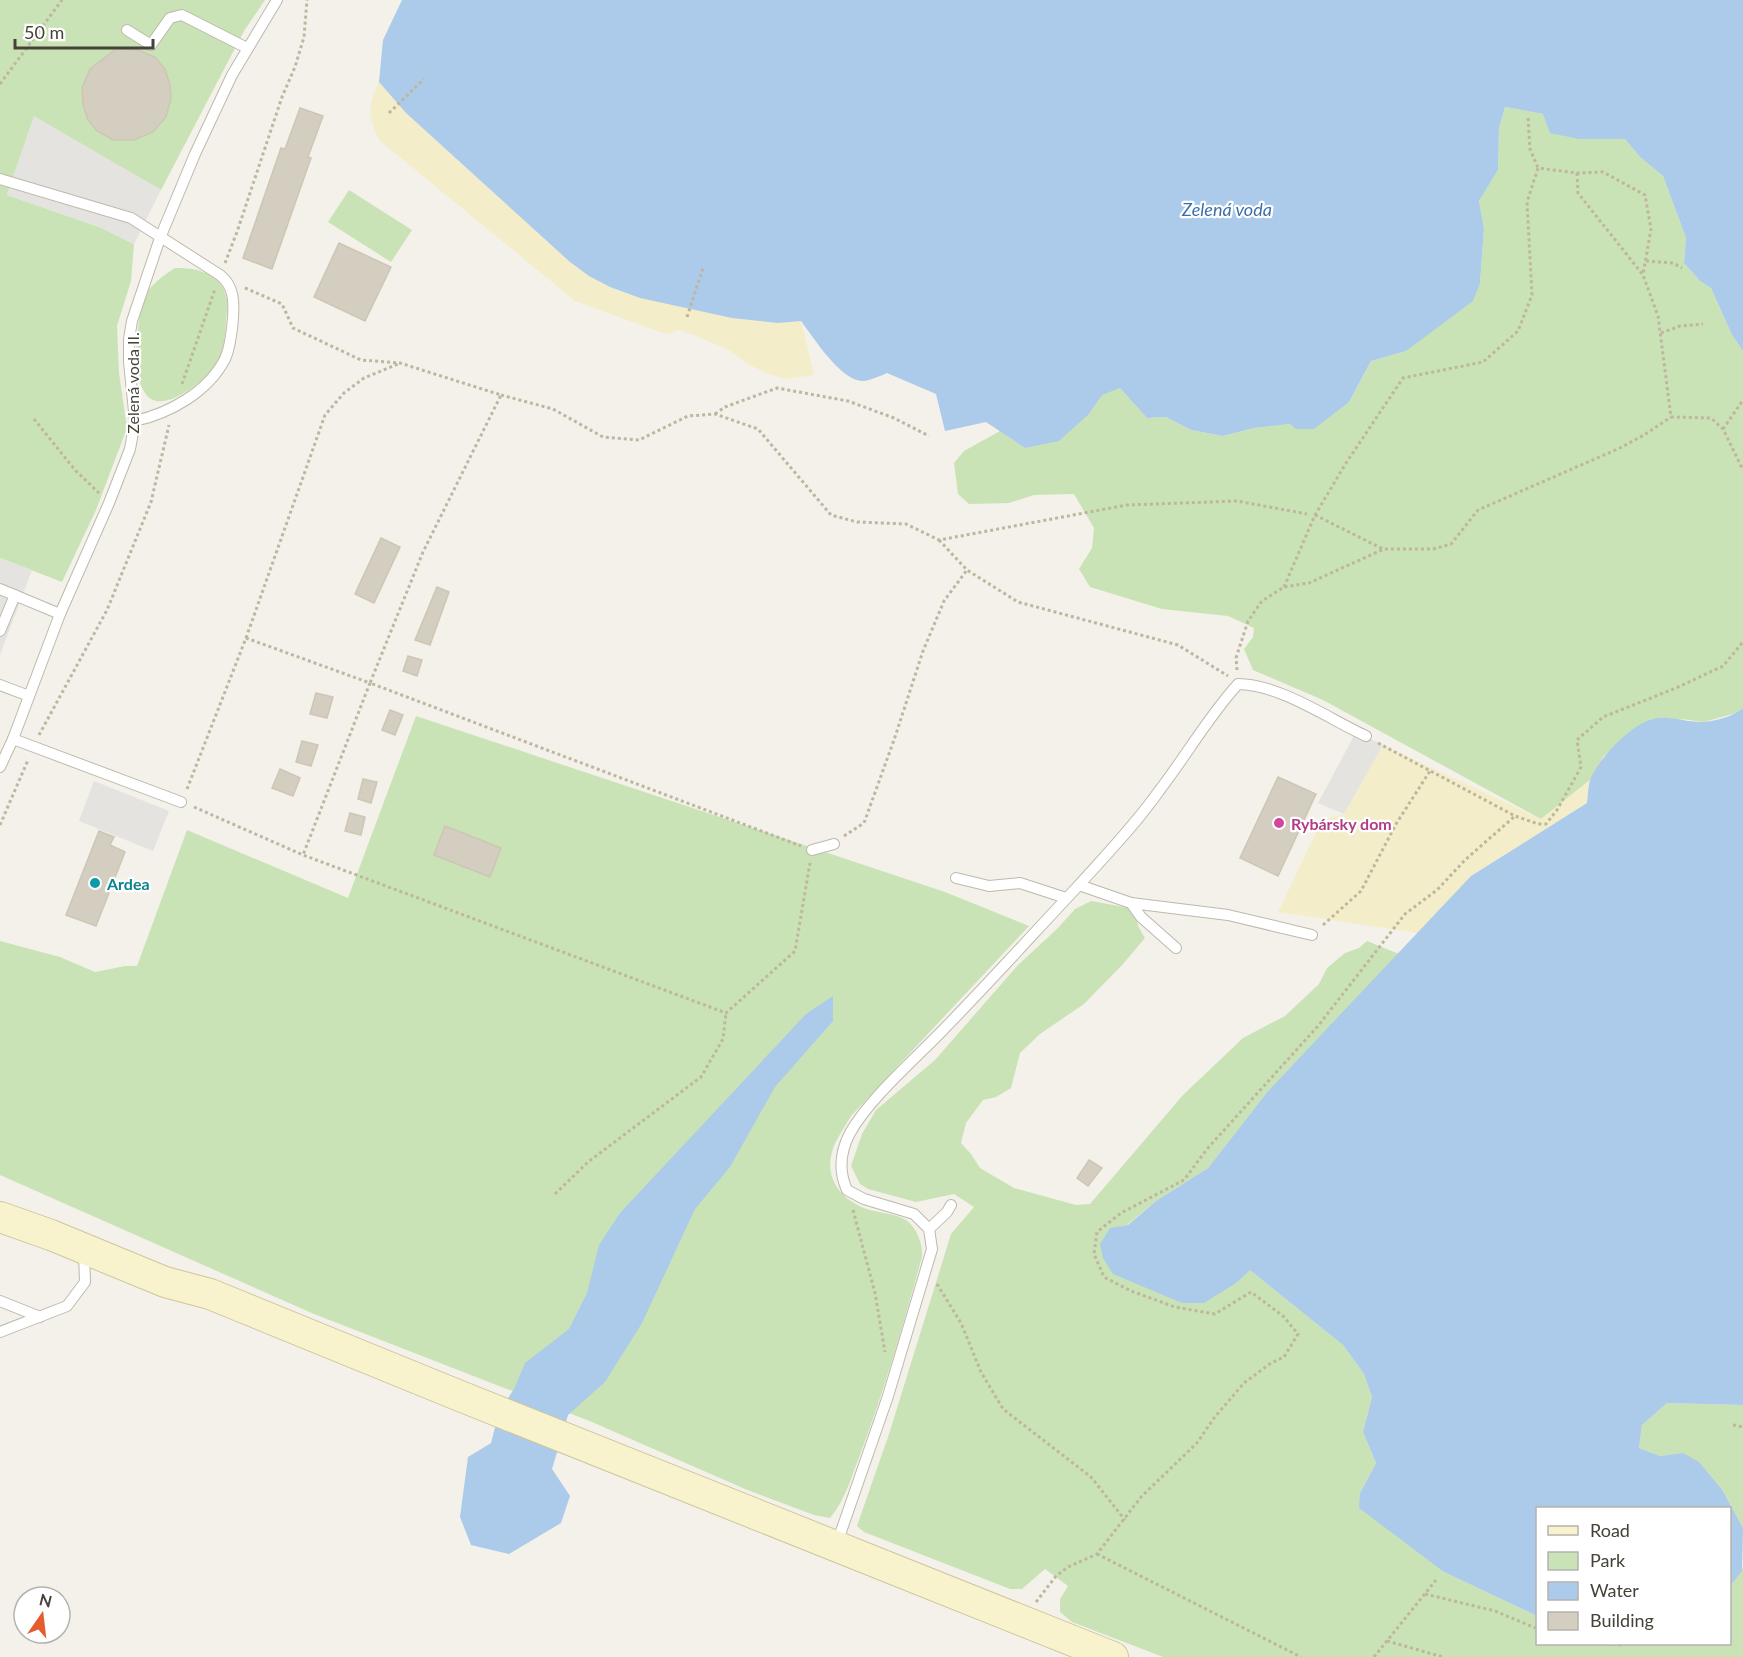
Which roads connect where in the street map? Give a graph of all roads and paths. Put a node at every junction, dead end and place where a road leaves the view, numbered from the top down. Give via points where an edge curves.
1 (62, 0) edge
2 (277, 0) edge
3 (307, 0) edge
4 (127, 30) dead end
5 (247, 48) junction
6 (424, 79) dead end
7 (0, 84) edge
8 (388, 113) dead end
9 (1528, 118) dead end
10 (1538, 168) junction
11 (1577, 173) junction
12 (0, 179) edge
13 (160, 238) junction
14 (1646, 261) junction
15 (224, 265) dead end
16 (703, 268) dead end
17 (1682, 268) dead end
18 (1643, 275) junction
19 (222, 280) junction
20 (687, 317) dead end
21 (1703, 324) dead end
22 (1661, 333) junction
23 (400, 363) junction
24 (182, 386) dead end
25 (501, 395) junction
26 (1743, 400) edge
27 (715, 414) junction
28 (1671, 417) junction
29 (34, 419) dead end
30 (135, 421) junction
31 (1723, 429) junction
32 (167, 434) dead end
33 (929, 436) dead end
34 (1743, 470) edge
35 (109, 503) junction
36 (1307, 514) dead end
37 (1315, 515) junction
38 (939, 540) junction
39 (1384, 549) junction
40 (967, 570) junction
41 (1284, 587) junction
42 (0, 589) edge
43 (15, 595) junction
44 (60, 614) junction
45 (0, 631) edge
46 (246, 638) junction
47 (1743, 642) edge
48 (370, 682) junction
49 (0, 684) edge
50 (1238, 684) junction
51 (29, 696) junction
52 (41, 732) dead end
53 (1366, 736) joint
54 (7, 745) edge
55 (27, 762) dead end
56 (0, 767) edge
57 (1430, 771) junction
58 (182, 802) junction
59 (1515, 816) junction
60 (0, 825) edge
61 (834, 844) joint
62 (812, 850) junction
63 (303, 855) junction
64 (956, 878) dead end
65 (1078, 885) junction
66 (1066, 898) junction
67 (1131, 903) junction
68 (1312, 935) joint
69 (1176, 948) dead end
70 (726, 1013) junction
71 (847, 1190) junction
72 (555, 1194) dead end
73 (951, 1205) dead end
74 (2, 1213) edge
75 (929, 1229) junction
76 (84, 1249) junction
77 (925, 1276) junction
78 (210, 1294) junction
79 (0, 1301) edge
80 (40, 1317) junction
81 (0, 1332) edge
82 (885, 1353) dead end
83 (1733, 1425) dead end
84 (1743, 1427) edge
85 (1125, 1520) junction
86 (836, 1546) junction
87 (1097, 1554) junction
88 (1436, 1580) dead end
89 (1425, 1594) junction
90 (1024, 1622) junction
91 (1536, 1628) edge
92 (1387, 1641) junction
93 (1113, 1657) edge
94 (1302, 1657) edge
95 (1374, 1657) edge
96 (1443, 1657) edge

1 - 7 path
2 - 5 lane, Zelená voda II.
3 - 15 path via 304,37 295,67
4 - 5 lane via 152,45 170,18 182,15
5 - 13 lane, Zelená voda II. via 195,154
6 - 8 path
9 - 10 path via 1530,149
10 - 11 path
10 - 37 path via 1527,202 1532,295 1518,331 1483,362 1403,378
11 - 14 path via 1603,172 1645,195 1651,229
11 - 18 path via 1578,193
12 - 13 lane via 131,218
13 - 19 lane
13 - 30 lane, Zelená voda II. via 129,339
14 - 17 path via 1673,263
14 - 18 path
16 - 20 path
18 - 22 path
19 - 23 path via 282,304 293,328 361,360
19 - 24 path
19 - 30 lane via 230,286 234,304 226,357 203,387 163,413
21 - 22 path
22 - 28 path
23 - 25 path
23 - 46 path via 364,378 344,393 326,415
25 - 27 path via 553,410 603,437 639,440 688,416
25 - 48 path via 423,552
26 - 31 path
27 - 33 path via 777,388 848,401
27 - 38 path via 758,429 831,515 857,522 906,524
28 - 31 path via 1711,418
28 - 39 path via 1620,448 1478,510 1451,544 1433,549
29 - 35 path via 75,470
30 - 35 lane, Zelená voda II. via 130,449
31 - 34 path
32 - 52 path via 151,502 107,610
35 - 44 lane, Zelená voda II.
36 - 38 path via 1237,501 1127,506
37 - 39 path
37 - 41 path
38 - 40 path
39 - 41 path via 1309,583
40 - 50 path via 1018,602 1178,645
40 - 61 path via 944,601 923,651 864,823
41 - 50 path via 1262,601 1248,621 1236,658
42 - 43 lane
43 - 44 lane
43 - 45 lane
44 - 51 lane, Zelená voda II.
46 - 48 path
46 - 58 path
47 - 59 path via 1723,666 1603,717 1577,740 1581,766 1546,824
48 - 62 path
48 - 63 path
49 - 51 lane
50 - 53 lane via 1254,684 1309,706
50 - 65 lane via 1159,792
51 - 54 lane, Zelená voda II.
53 - 57 path
54 - 56 lane, Zelená voda II.
54 - 58 lane
55 - 60 path
57 - 59 path
57 - 68 path via 1361,891
58 - 63 path
59 - 85 path via 1437,890 1405,914 1318,1026 1207,1149 1185,1180 1121,1213 1097,1232 1094,1254 1104,1276 1131,1291 1215,1314 1251,1292 1284,1316 1298,1334 1284,1357 1244,1383 1197,1443 1141,1497
61 - 62 lane
62 - 70 path via 795,951
63 - 70 path
64 - 66 lane via 989,886 1020,884
65 - 66 lane
65 - 67 lane
66 - 71 lane via 866,1110 842,1153 840,1170
67 - 68 lane via 1228,915
67 - 69 lane
70 - 72 path via 723,1039 701,1077 588,1162
71 - 75 lane via 914,1214
71 - 82 path via 863,1243
73 - 75 lane
74 - 76 main road
74 - 78 main road via 115,1243
75 - 77 lane via 932,1249
76 - 78 main road via 165,1282
76 - 80 lane via 85,1282 67,1306
77 - 85 path via 938,1284 951,1303 981,1372 1003,1409 1091,1477
77 - 86 lane
78 - 86 main road
79 - 80 lane
80 - 81 lane
83 - 84 path
85 - 87 path
86 - 90 main road
87 - 90 path via 1056,1576
87 - 94 path
88 - 89 path
89 - 91 path via 1495,1611
89 - 92 path
90 - 93 main road
92 - 95 path
92 - 96 path

